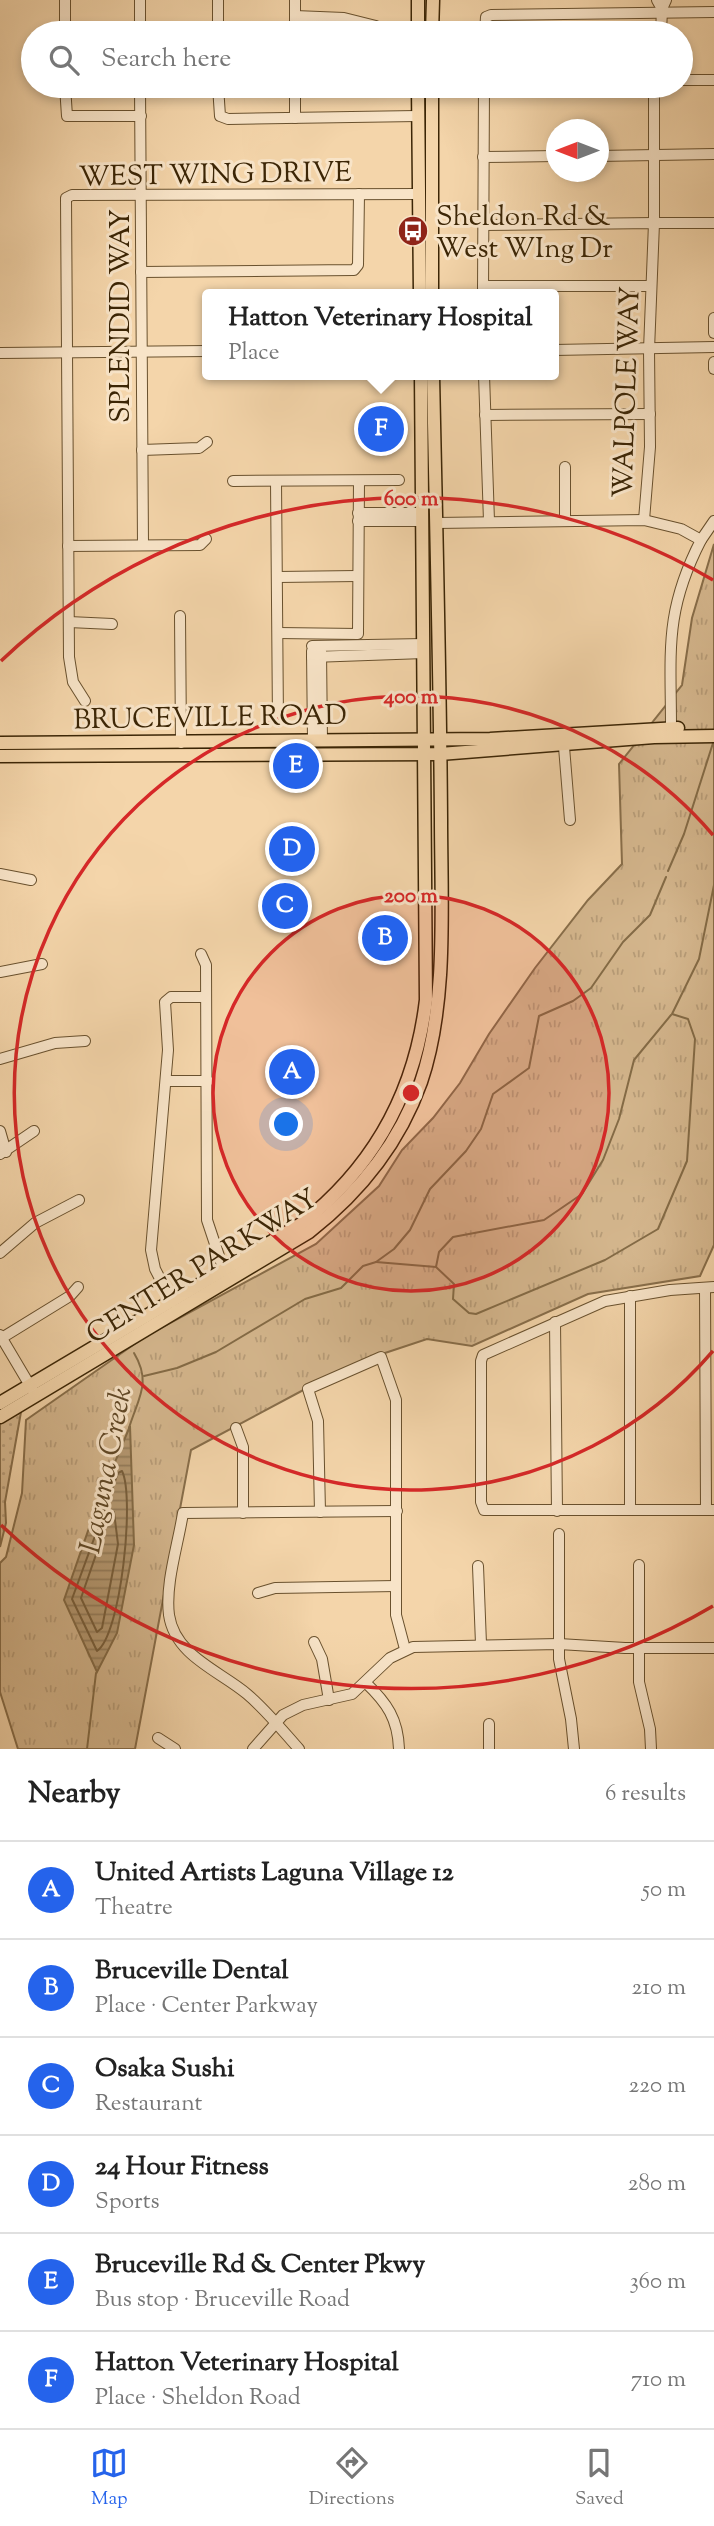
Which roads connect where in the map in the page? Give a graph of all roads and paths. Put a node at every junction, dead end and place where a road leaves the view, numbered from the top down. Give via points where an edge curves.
1 (65, 0) edge
2 (140, 0) edge
3 (218, 0) edge
4 (295, 0) edge
5 (418, 0) edge
6 (433, 0) edge
7 (662, 5) edge
8 (714, 12) edge
9 (295, 16) junction
10 (65, 21) edge
11 (140, 21) edge
12 (218, 21) edge
13 (295, 21) edge
14 (356, 21) edge
15 (418, 21) edge
16 (432, 21) edge
17 (486, 21) edge
18 (693, 80) edge
19 (714, 80) edge
20 (66, 98) edge
21 (140, 98) edge
22 (219, 98) edge
23 (295, 98) edge
24 (418, 98) edge
25 (432, 98) edge
26 (484, 98) edge
27 (654, 98) edge
28 (141, 116) junction
29 (417, 116) junction
30 (295, 118) junction
31 (714, 154) edge
32 (546, 156) edge
33 (609, 156) edge
34 (654, 156) junction
35 (483, 157) junction
36 (141, 194) junction
37 (359, 194) junction
38 (419, 194) junction
39 (654, 223) junction
40 (714, 223) edge
41 (483, 225) junction
42 (141, 272) junction
43 (650, 286) junction
44 (420, 289) edge
45 (432, 289) edge
46 (484, 289) edge
47 (526, 289) edge
48 (714, 318) edge
49 (714, 333) edge
50 (714, 347) edge
51 (559, 350) edge
52 (649, 350) junction
53 (67, 352) junction
54 (141, 352) junction
55 (202, 352) edge
56 (0, 353) edge
57 (714, 362) edge
58 (714, 369) edge
59 (421, 380) edge
60 (433, 380) edge
61 (484, 380) edge
62 (650, 414) junction
63 (485, 415) junction
64 (208, 442) dead end
65 (142, 450) junction
66 (565, 467) dead end
67 (399, 480) dead end
68 (233, 481) dead end
69 (276, 481) junction
70 (359, 481) junction
71 (358, 517) junction
72 (427, 519) junction
73 (644, 520) junction
74 (714, 520) edge
75 (489, 521) junction
76 (565, 521) junction
77 (206, 539) dead end
78 (701, 540) junction
79 (143, 545) junction
80 (68, 546) junction
81 (357, 576) junction
82 (278, 577) junction
83 (180, 616) dead end
84 (69, 622) junction
85 (112, 624) dead end
86 (278, 633) junction
87 (317, 634) junction
88 (424, 648) junction
89 (317, 651) junction
90 (85, 701) dead end
91 (278, 721) dead end
92 (671, 728) junction
93 (714, 728) edge
94 (691, 732) junction
95 (714, 736) edge
96 (425, 738) junction
97 (440, 740) junction
98 (312, 741) junction
99 (0, 743) edge
100 (181, 743) junction
101 (564, 747) junction
102 (239, 754) junction
103 (425, 754) junction
104 (440, 754) junction
105 (0, 756) edge
106 (570, 820) dead end
107 (0, 874) edge
108 (31, 880) dead end
109 (426, 911) junction
110 (201, 954) dead end
111 (438, 955) junction
112 (42, 964) dead end
113 (0, 972) edge
114 (206, 997) junction
115 (85, 1041) dead end
116 (425, 1044) junction
117 (0, 1059) edge
118 (208, 1080) junction
119 (166, 1081) junction
120 (0, 1131) edge
121 (34, 1131) dead end
122 (3, 1153) edge
123 (79, 1200) dead end
124 (0, 1253) edge
125 (224, 1271) junction
126 (78, 1287) dead end
127 (710, 1287) edge
128 (630, 1296) junction
129 (172, 1302) junction
130 (555, 1322) junction
131 (1, 1337) edge
132 (33, 1391) junction
133 (0, 1403) edge
134 (0, 1417) edge
135 (236, 1428) dead end
136 (630, 1510) junction
137 (710, 1510) edge
138 (397, 1511) junction
139 (557, 1511) junction
140 (320, 1512) junction
141 (243, 1513) junction
142 (559, 1534) dead end
143 (639, 1565) dead end
144 (478, 1566) dead end
145 (396, 1586) junction
146 (257, 1593) dead end
147 (314, 1642) dead end
148 (481, 1644) junction
149 (559, 1644) junction
150 (639, 1648) junction
151 (714, 1648) edge
152 (405, 1649) junction
153 (366, 1683) junction
154 (329, 1700) junction
155 (275, 1722) junction
156 (489, 1724) dead end
157 (158, 1738) dead end
158 (174, 1749) edge
159 (253, 1749) edge
160 (299, 1749) edge
161 (399, 1749) edge
162 (489, 1749) edge
163 (574, 1749) edge
164 (651, 1749) edge

1 - 10 street
2 - 11 street
3 - 12 street
4 - 9 street
5 - 15 main road
6 - 16 main road
7 - 8 street
7 - 17 street via 491,15
9 - 13 street
9 - 14 street
18 - 19 street
20 - 28 street via 67,116
21 - 28 street, SPLENDID WAY
22 - 30 street via 220,116 228,119
23 - 30 street
24 - 29 main road
25 - 45 main road
26 - 35 street
27 - 34 street, WALPOLE WAY
28 - 36 street, SPLENDID WAY
29 - 30 street
29 - 38 main road
31 - 34 street
32 - 35 street
33 - 34 street
34 - 39 street, WALPOLE WAY
35 - 41 street
36 - 37 street, WEST WING DRIVE
36 - 42 street, SPLENDID WAY
36 - 53 street, WEST WING DRIVE via 66,198
37 - 38 street, WEST WING DRIVE
37 - 42 street via 358,265 354,271
38 - 44 main road
39 - 40 street
39 - 41 street
39 - 43 street, WALPOLE WAY
41 - 46 street
42 - 54 street, SPLENDID WAY
43 - 47 street
43 - 52 street, WALPOLE WAY
48 - 49 street
50 - 52 street
51 - 52 street
52 - 62 street, WALPOLE WAY
53 - 54 street
53 - 56 street
53 - 80 street, WEST WING DRIVE
54 - 55 street
54 - 65 street, SPLENDID WAY
57 - 58 street
59 - 72 main road
60 - 72 main road
61 - 63 street
62 - 63 street
62 - 73 street, WALPOLE WAY
63 - 75 street
64 - 65 street via 199,448
65 - 79 street, SPLENDID WAY
66 - 76 street
67 - 70 street
68 - 69 street
69 - 70 street
69 - 82 street
70 - 71 street
71 - 72 street
71 - 81 street
72 - 75 street
72 - 88 main road, CENTER PARKWAY
72 - 97 main road, CENTER PARKWAY
73 - 76 street
73 - 78 street via 681,529
74 - 78 street
75 - 76 street
77 - 79 street via 200,545
78 - 92 street via 673,613
79 - 80 street
80 - 84 street, WEST WING DRIVE
81 - 82 street
81 - 87 street via 358,634
82 - 86 street
83 - 100 street
84 - 85 street
84 - 90 street, WEST WING DRIVE via 73,682
86 - 87 street
86 - 91 street
87 - 89 street
88 - 89 street
88 - 96 main road, CENTER PARKWAY
89 - 98 street
92 - 94 main road, BRUCEVILLE ROAD
92 - 97 main road, BRUCEVILLE ROAD
93 - 94 main road, BRUCEVILLE ROAD
94 - 95 main road, BRUCEVILLE ROAD
94 - 101 main road, BRUCEVILLE ROAD
96 - 97 main road, BRUCEVILLE ROAD
96 - 98 main road, BRUCEVILLE ROAD
96 - 103 main road, CENTER PARKWAY
97 - 104 main road, CENTER PARKWAY
98 - 100 main road, BRUCEVILLE ROAD
98 - 102 main road via 245,749
99 - 100 main road, BRUCEVILLE ROAD
101 - 104 main road, BRUCEVILLE ROAD
101 - 106 street
102 - 103 main road, BRUCEVILLE ROAD
102 - 105 main road, BRUCEVILLE ROAD
103 - 104 main road, BRUCEVILLE ROAD
103 - 109 main road, CENTER PARKWAY
104 - 111 main road, CENTER PARKWAY
107 - 108 street
109 - 111 main road via 432,917
109 - 116 main road, CENTER PARKWAY
110 - 114 street via 206,965
111 - 116 main road, CENTER PARKWAY via 438,1004
112 - 113 street
114 - 118 street
114 - 119 street via 171,997 165,1002
115 - 117 street via 55,1043
116 - 125 main road, CENTER PARKWAY via 391,1122 349,1181 301,1224
116 - 132 main road, CENTER PARKWAY via 416,1093 395,1138 360,1186 329,1216 294,1242
118 - 119 street
118 - 125 street via 207,1220
119 - 129 street via 151,1250
120 - 122 street
121 - 122 street
123 - 124 street via 35,1223
125 - 129 main road, CENTER PARKWAY
126 - 131 street
127 - 128 street
127 - 137 street
128 - 130 street
128 - 136 street
129 - 132 main road, CENTER PARKWAY
130 - 139 street
130 - 139 street via 483,1355 481,1502 491,1513
131 - 132 street
132 - 133 main road, CENTER PARKWAY
132 - 134 main road, CENTER PARKWAY
135 - 141 street via 243,1447
136 - 137 street
136 - 139 street
138 - 140 street
138 - 140 street via 396,1400 381,1357 308,1389 318,1421
138 - 145 street
140 - 141 street
141 - 155 street via 183,1513 169,1616 184,1648 245,1692
142 - 149 street
143 - 150 street
144 - 148 street
145 - 146 street via 275,1588
145 - 152 street via 397,1622
147 - 154 street
148 - 149 street
148 - 152 street
149 - 150 street
149 - 163 street
150 - 151 street
150 - 164 street via 639,1682
152 - 153 street
153 - 154 street via 345,1697
153 - 161 street via 390,1709
154 - 155 street via 292,1710
155 - 159 street
155 - 160 street
156 - 162 street
157 - 158 street

